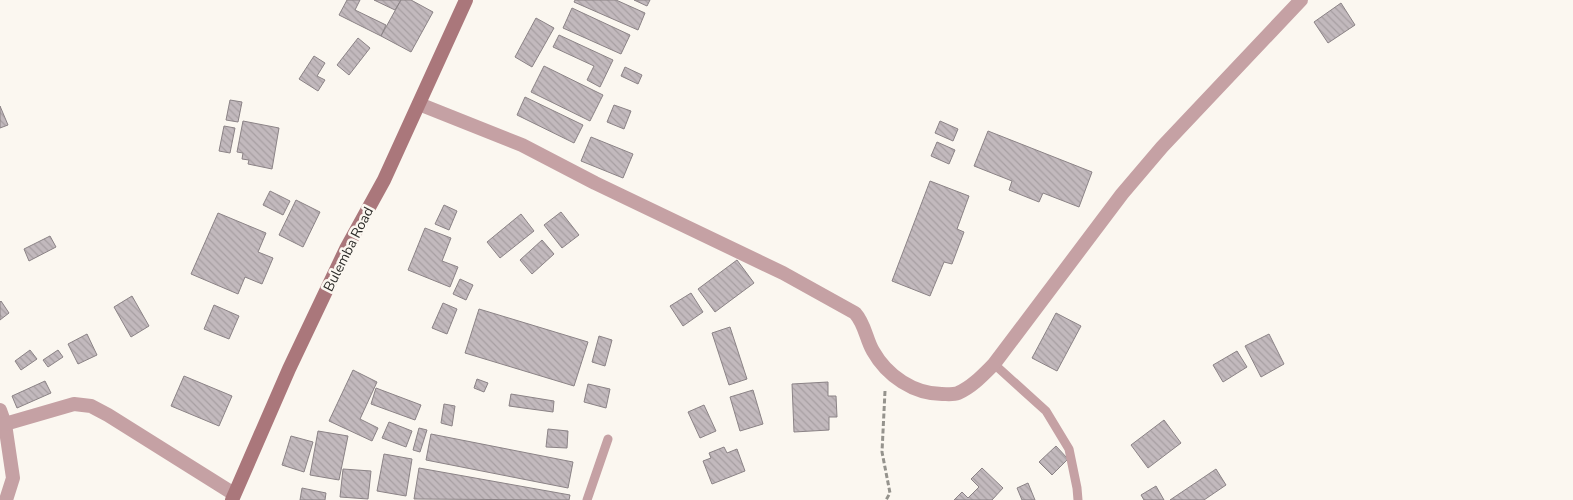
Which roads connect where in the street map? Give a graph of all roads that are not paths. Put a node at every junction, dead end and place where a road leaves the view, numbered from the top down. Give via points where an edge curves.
1 (466, 0) edge
2 (1301, 0) edge
3 (419, 104) junction
4 (994, 364) junction
5 (0, 410) edge
6 (5, 424) junction
7 (608, 439) dead end
8 (233, 497) edge
9 (6, 500) edge
10 (587, 500) edge
11 (1078, 500) edge

1 - 3 main road, Bulemba Road
2 - 4 street via 1122,194
3 - 4 street via 522,145 782,273 855,314 873,352 887,371 910,387 937,394 956,394
3 - 8 main road, Bulemba Road via 289,369
4 - 11 lane via 1046,411 1069,449
5 - 6 street
6 - 8 street via 74,404 91,406
6 - 9 street via 13,478
7 - 10 lane

